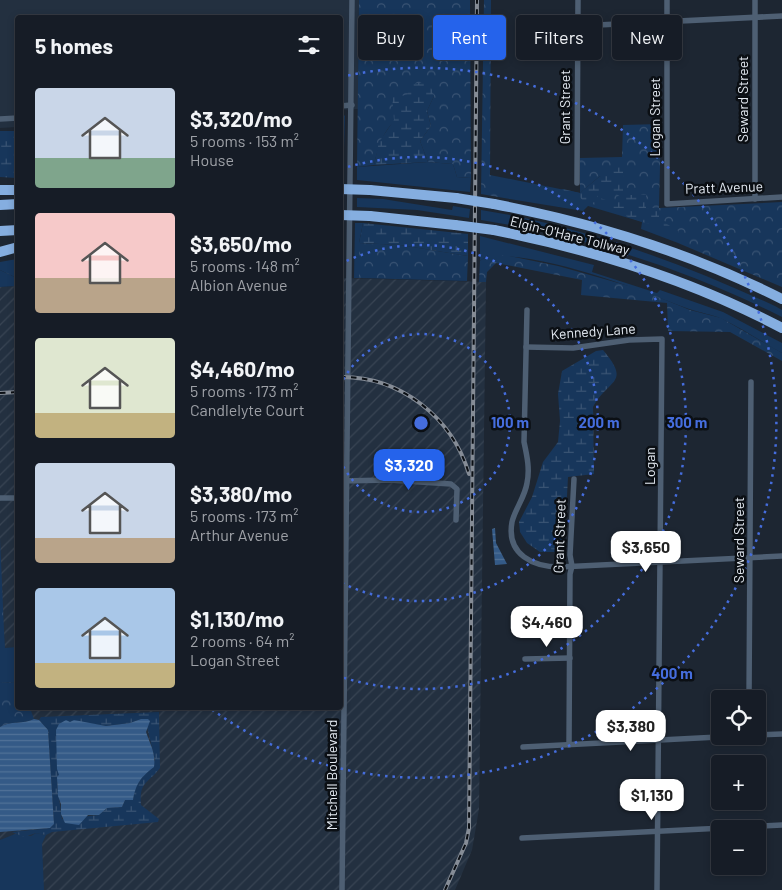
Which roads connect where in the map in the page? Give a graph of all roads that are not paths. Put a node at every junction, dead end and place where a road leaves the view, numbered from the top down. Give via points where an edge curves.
1 (352, 0) edge
2 (578, 0) edge
3 (667, 0) edge
4 (755, 0) edge
5 (577, 15) edge
6 (667, 15) edge
7 (782, 16) edge
8 (755, 18) junction
9 (682, 20) edge
10 (577, 60) edge
11 (667, 60) edge
12 (352, 105) junction
13 (343, 106) edge
14 (15, 118) edge
15 (0, 119) edge
16 (577, 183) dead end
17 (343, 189) edge
18 (0, 190) edge
19 (15, 190) edge
20 (782, 197) edge
21 (755, 198) junction
22 (15, 204) edge
23 (667, 204) joint
24 (0, 205) edge
25 (343, 215) edge
26 (15, 230) edge
27 (0, 231) edge
28 (15, 249) edge
29 (0, 252) edge
30 (782, 299) edge
31 (527, 310) dead end
32 (782, 328) edge
33 (662, 339) joint
34 (526, 347) junction
35 (751, 382) dead end
36 (574, 479) dead end
37 (343, 481) edge
38 (0, 498) edge
39 (15, 498) edge
40 (456, 520) dead end
41 (782, 556) edge
42 (750, 557) junction
43 (660, 562) junction
44 (572, 566) junction
45 (570, 658) junction
46 (524, 659) dead end
47 (749, 690) edge
48 (342, 710) edge
49 (782, 734) edge
50 (766, 735) edge
51 (711, 737) edge
52 (658, 740) junction
53 (568, 745) junction
54 (522, 747) dead end
55 (782, 824) edge
56 (657, 831) junction
57 (522, 838) dead end
58 (342, 890) edge
59 (657, 890) edge

1 - 12 street, Mitchell Boulevard
2 - 5 street, Grant Street
3 - 6 street, Logan Street
4 - 8 street, Seward Street
7 - 8 street
8 - 9 street
8 - 21 street, Seward Street
10 - 16 street, Grant Street
11 - 23 street, Logan Street
12 - 13 street
12 - 37 street, Mitchell Boulevard
14 - 15 street
17 - 30 highway, Elgin-O'Hare Tollway, bridge via 456,198 572,220 702,263
18 - 19 highway
20 - 21 street, Pratt Avenue
21 - 23 street, Pratt Avenue
22 - 24 highway
25 - 32 highway, Elgin-O'Hare Tollway, bridge via 494,230 572,248 646,270
26 - 27 highway
28 - 29 highway
31 - 34 street
33 - 34 street, Kennedy Lane via 573,348
33 - 43 street, Logan
34 - 44 street via 524,442 528,478 512,528 513,540 522,555 540,566
35 - 42 street, Seward Street
36 - 44 street, Grant Street
37 - 40 street via 451,484 457,489
38 - 39 street
41 - 42 street
42 - 43 street
42 - 47 street, Seward Street
43 - 44 street
43 - 52 street
44 - 45 street, Grant Street
45 - 46 street
45 - 53 street, Grant Street
48 - 58 street, Mitchell Boulevard
49 - 50 street
51 - 52 street
52 - 53 street
52 - 56 street
53 - 54 street
55 - 56 street
56 - 57 street
56 - 59 street

